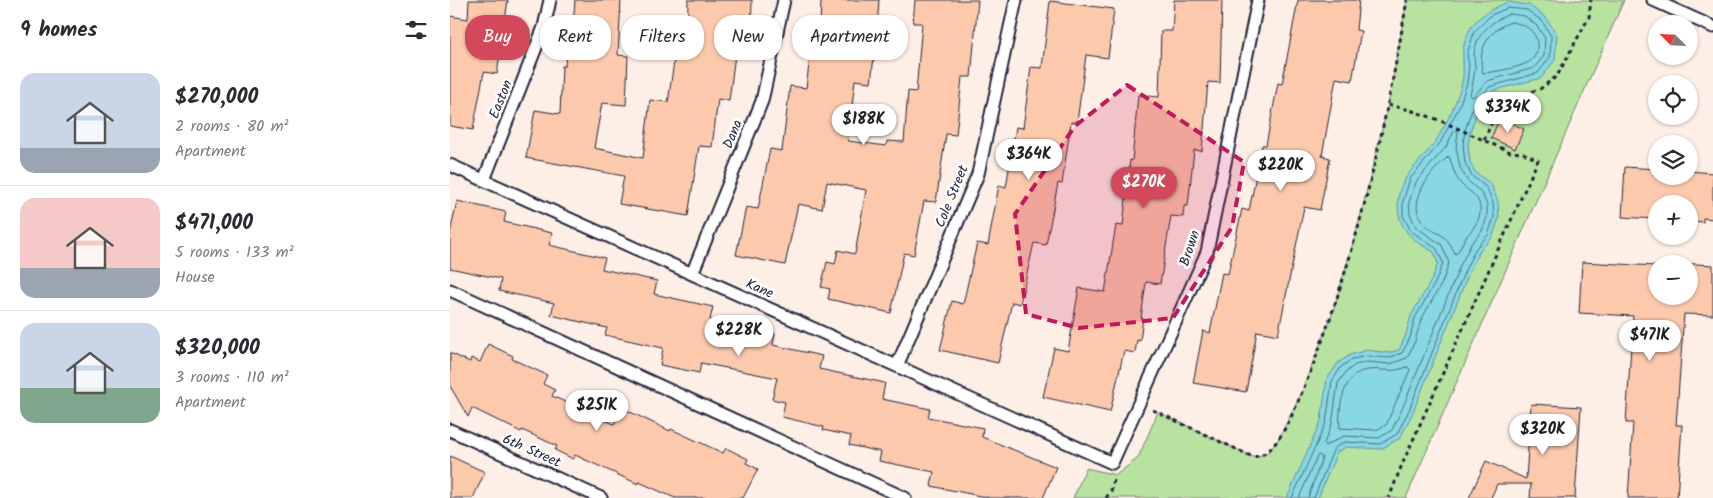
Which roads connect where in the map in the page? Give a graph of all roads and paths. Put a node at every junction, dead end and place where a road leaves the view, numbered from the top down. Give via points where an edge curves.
1 (550, 0) edge
2 (784, 0) edge
3 (1016, 0) edge
4 (1258, 0) edge
5 (1407, 0) edge
6 (1592, 0) edge
7 (1653, 0) edge
8 (1713, 27) edge
9 (1388, 105) junction
10 (1484, 140) junction
11 (450, 165) edge
12 (484, 180) junction
13 (692, 274) junction
14 (450, 290) edge
15 (897, 366) junction
16 (1139, 403) junction
17 (450, 430) edge
18 (1112, 463) joint
19 (601, 498) edge
20 (905, 498) edge
21 (1389, 498) edge

1 - 12 lane, Easton via 544,27
2 - 13 lane, Dana via 762,100
3 - 15 lane, Cole Street via 978,174
4 - 16 lane, Brown via 1207,252
5 - 9 path
6 - 10 path via 1589,17 1557,76 1540,89 1517,96 1506,119 1495,114
7 - 8 lane
9 - 10 path via 1439,120
9 - 16 path via 1330,322 1278,440 1266,454 1253,457
10 - 21 path via 1538,160
11 - 12 lane, Kane
12 - 13 lane, Kane
13 - 15 lane, Kane
14 - 20 lane
15 - 18 lane, Kane
16 - 18 lane, Brown
17 - 19 lane, 6th Street

